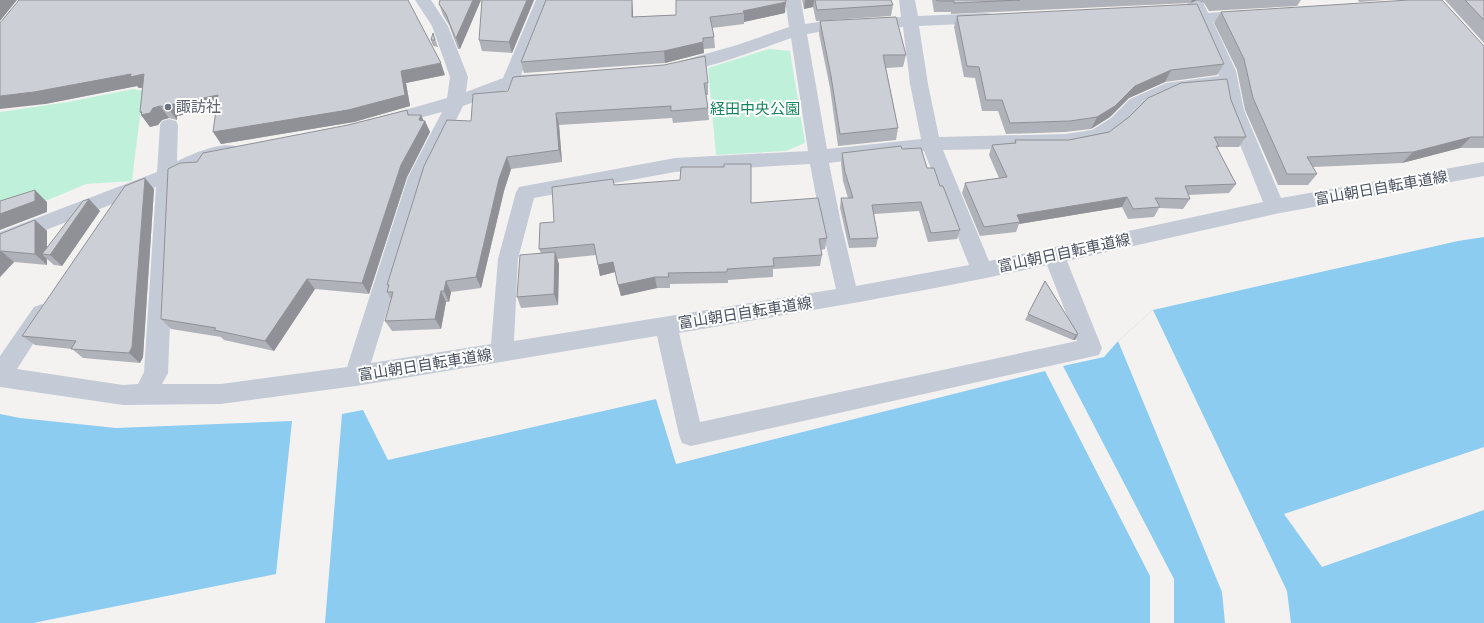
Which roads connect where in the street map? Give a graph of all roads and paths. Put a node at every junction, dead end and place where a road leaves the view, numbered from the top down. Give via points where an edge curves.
1 (423, 0) edge
2 (544, 0) edge
3 (793, 0) edge
4 (907, 0) edge
5 (1195, 9) edge
6 (1267, 14) edge
7 (1001, 17) edge
8 (911, 23) junction
9 (798, 30) junction
10 (658, 71) edge
11 (554, 79) edge
12 (1229, 81) junction
13 (510, 82) junction
14 (456, 102) junction
15 (169, 125) dead end
16 (368, 126) edge
17 (931, 144) junction
18 (246, 148) edge
19 (819, 157) junction
20 (1484, 169) edge
21 (165, 176) junction
22 (127, 191) junction
23 (1275, 207) junction
24 (109, 217) edge
25 (0, 240) edge
26 (1054, 255) junction
27 (982, 271) junction
28 (848, 296) junction
29 (51, 300) edge
30 (666, 326) junction
31 (502, 352) junction
32 (0, 376) edge
33 (356, 376) junction
34 (145, 395) junction

1 - 14 street via 440,26 459,76
2 - 13 street
3 - 9 street
4 - 8 street
5 - 6 street
5 - 12 street via 1227,71
7 - 8 street
8 - 9 street via 825,26
8 - 17 street via 919,84
9 - 10 street via 704,61
9 - 19 street
11 - 13 street
12 - 17 street via 1172,87 1136,102 1117,122 1097,136 1065,141
12 - 23 street via 1235,110
13 - 14 street
14 - 16 street
14 - 33 street via 418,177
15 - 21 street
17 - 19 street
17 - 27 street
18 - 21 street via 216,153
19 - 28 street
19 - 31 street via 675,165 526,192 508,259
20 - 23 street, 富山朝日自転車道線
21 - 22 street
21 - 34 street via 156,373
22 - 24 street
22 - 25 street
23 - 26 street, 富山朝日自転車道線
26 - 27 street, 富山朝日自転車道線
26 - 30 street via 1091,348 691,435
27 - 28 street, 富山朝日自転車道線
28 - 30 street, 富山朝日自転車道線
29 - 32 street
30 - 31 street, 富山朝日自転車道線
31 - 33 street, 富山朝日自転車道線
32 - 34 street, 富山朝日自転車道線 via 123,395
33 - 34 street, 富山朝日自転車道線 via 221,394

